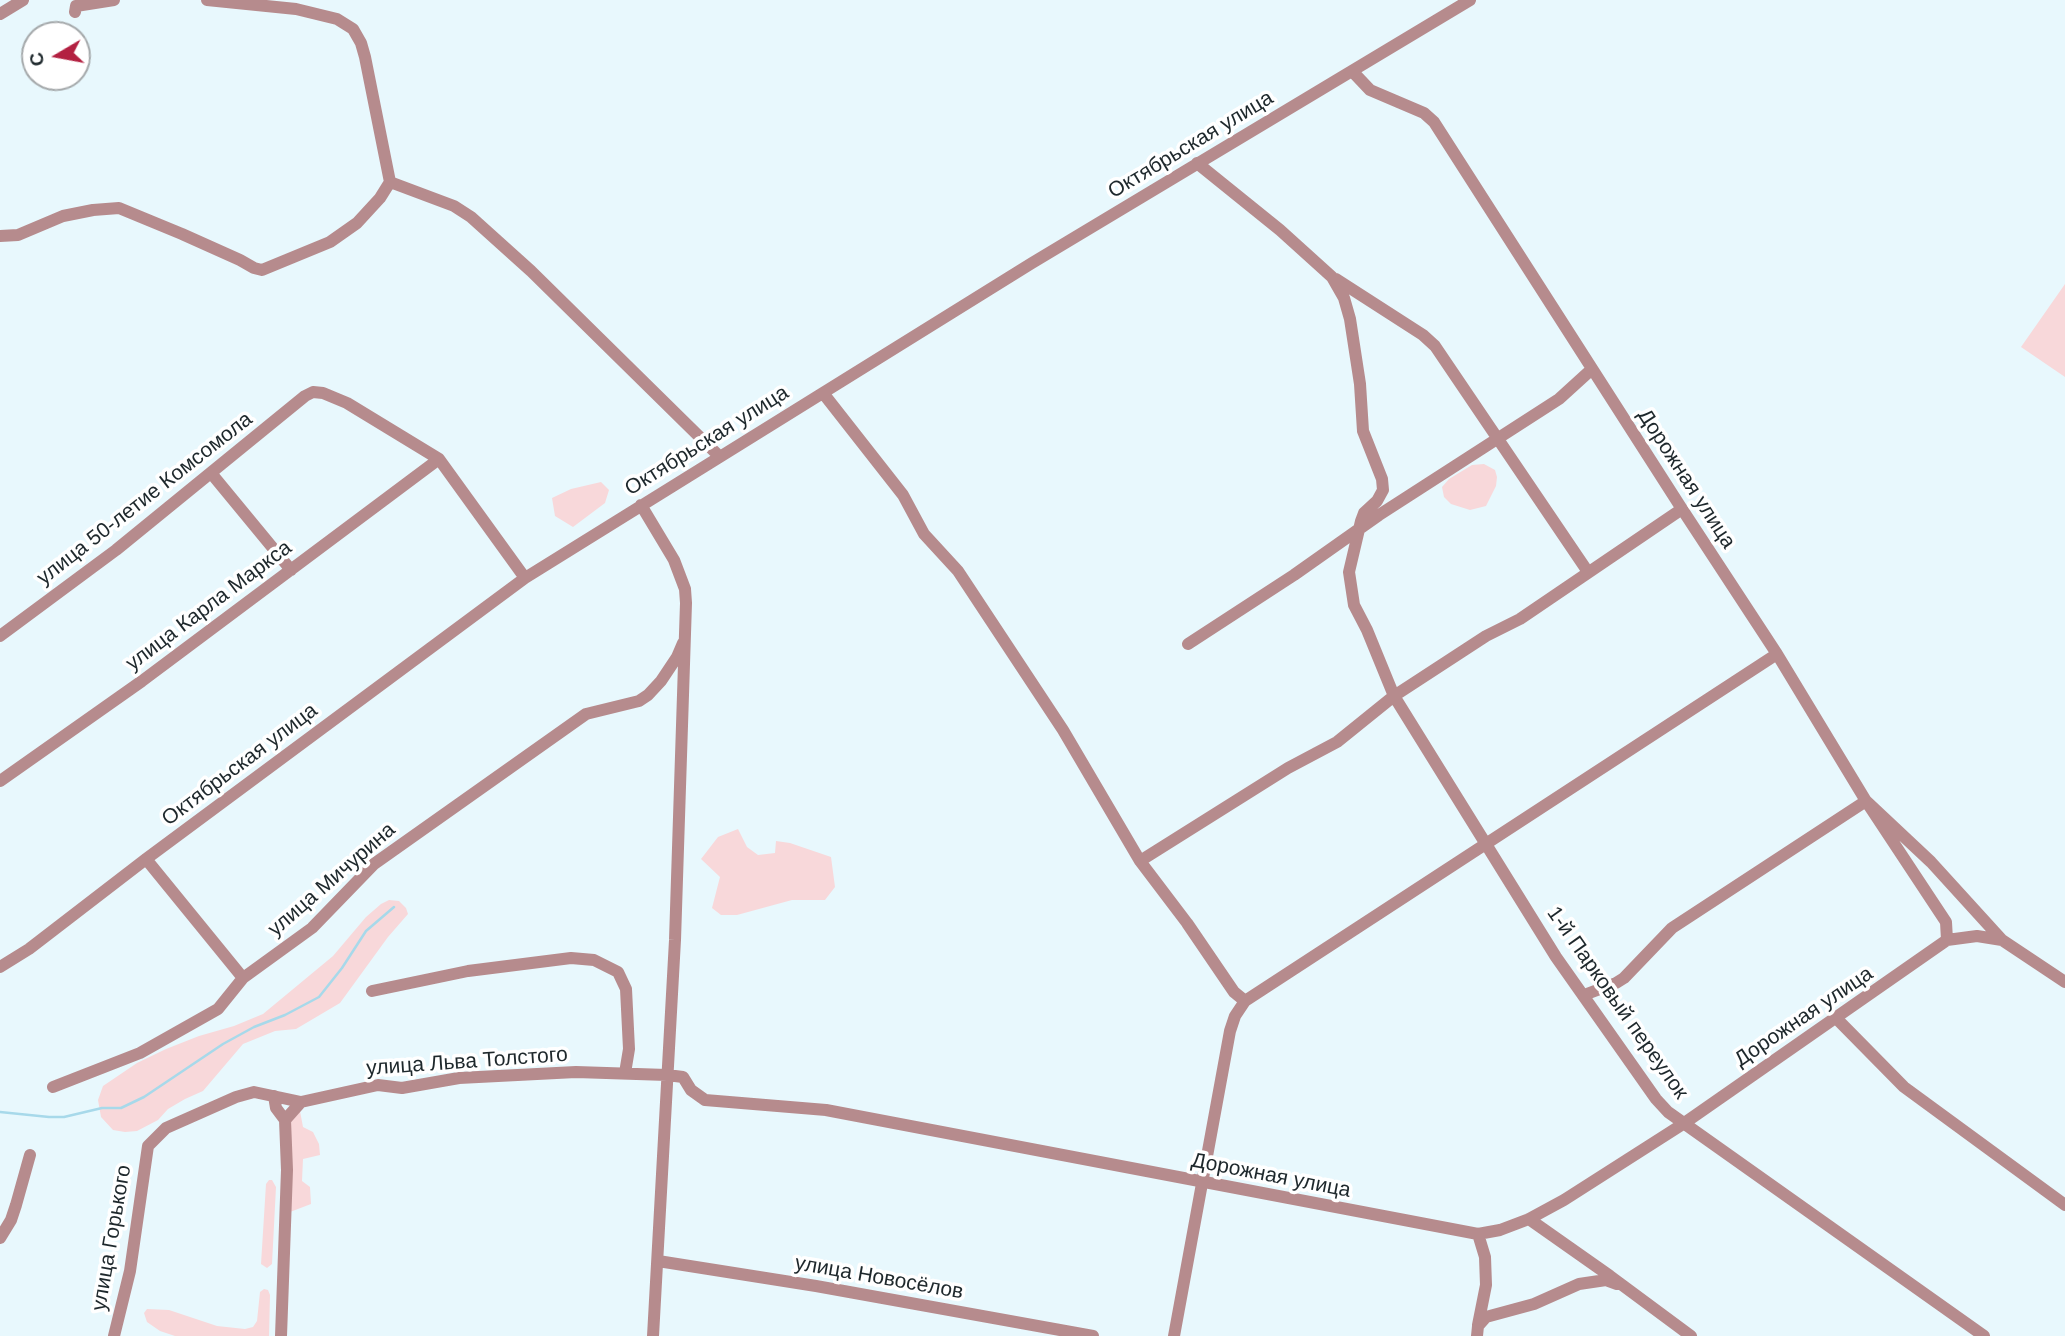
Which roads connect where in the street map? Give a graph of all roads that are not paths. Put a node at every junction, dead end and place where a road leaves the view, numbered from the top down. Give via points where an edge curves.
1 (23, 0) edge
2 (114, 0) edge
3 (207, 0) edge
4 (1470, 0) edge
5 (72, 6) edge
6 (0, 14) edge
7 (1352, 71) junction
8 (1197, 163) junction
9 (390, 182) junction
10 (0, 236) edge
11 (1332, 277) junction
12 (1592, 369) junction
13 (822, 393) junction
14 (1497, 439) junction
15 (719, 456) junction
16 (439, 459) junction
17 (211, 472) junction
18 (641, 505) junction
19 (1682, 509) junction
20 (1358, 530) junction
21 (290, 570) junction
22 (1588, 572) junction
23 (525, 578) junction
24 (0, 636) edge
25 (686, 636) junction
26 (1188, 644) dead end
27 (1777, 654) junction
28 (1394, 696) junction
29 (0, 781) edge
30 (1866, 801) junction
31 (1486, 846) junction
32 (146, 859) junction
33 (1140, 861) junction
34 (1947, 940) junction
35 (2002, 940) junction
36 (0, 967) edge
37 (243, 978) junction
38 (2065, 982) edge
39 (372, 991) dead end
40 (1584, 995) junction
41 (1245, 1001) junction
42 (1836, 1018) junction
43 (625, 1073) junction
44 (667, 1075) junction
45 (53, 1087) dead end
46 (274, 1096) junction
47 (301, 1102) junction
48 (285, 1120) junction
49 (1683, 1124) junction
50 (30, 1155) dead end
51 (1203, 1182) junction
52 (2065, 1205) edge
53 (1529, 1219) junction
54 (1478, 1234) junction
55 (0, 1238) edge
56 (658, 1261) junction
57 (1627, 1290) junction
58 (1477, 1331) edge
59 (114, 1336) edge
60 (281, 1336) edge
61 (653, 1336) edge
62 (1093, 1336) edge
63 (1174, 1336) edge
64 (1690, 1336) edge
65 (1984, 1336) edge

1 - 6 street
2 - 5 street
3 - 9 street via 296,9 337,19 353,29 365,57
4 - 7 street, Октябрьская улица
7 - 8 street, Октябрьская улица
7 - 12 street, Дорожная улица via 1370,90 1424,113 1434,122
8 - 11 street
8 - 13 street, Октябрьская улица
9 - 10 street via 357,223 330,242 262,270 119,208 63,216 18,235
9 - 15 street via 471,217
11 - 14 street via 1435,346
11 - 20 street via 1350,319 1363,431 1382,479 1383,490 1364,513
12 - 14 street via 1559,399
12 - 19 street, Дорожная улица
13 - 15 street, Октябрьская улица
13 - 33 street via 903,495 924,534 958,571 1063,730
14 - 20 street
14 - 22 street
15 - 18 street, Октябрьская улица
16 - 17 street, улица 50-летие Комсомола via 348,404 313,392
16 - 21 street, улица Карла Маркса
16 - 23 street
17 - 21 street
17 - 24 street, улица 50-летие Комсомола
18 - 23 street, Октябрьская улица
18 - 25 street via 682,578
19 - 22 street
19 - 27 street, Дорожная улица
20 - 26 street
20 - 28 street, 1-й Парковый переулок via 1349,572 1354,605
21 - 29 street, улица Карла Маркса
22 - 28 street via 1520,620 1486,636
23 - 32 street, Октябрьская улица
25 - 37 street, улица Мичурина via 677,657 648,695 586,714 374,864 312,928
25 - 44 street
27 - 30 street, Дорожная улица
27 - 31 street
28 - 31 street, 1-й Парковый переулок
28 - 33 street via 1337,742
30 - 34 street, Дорожная улица via 1946,922
30 - 35 street via 1931,862
30 - 40 street via 1672,928 1624,978
31 - 40 street, 1-й Парковый переулок
31 - 41 street
32 - 36 street, Октябрьская улица
32 - 37 street
33 - 41 street
34 - 35 street via 1977,936
34 - 42 street, Дорожная улица
35 - 38 street
37 - 45 street, улица Мичурина via 218,1009 141,1053
39 - 43 street via 468,971 571,958 594,960 618,972 626,989 629,1049
40 - 49 street, 1-й Парковый переулок via 1656,1098
41 - 51 street via 1230,1031
42 - 49 street, Дорожная улица
42 - 52 street via 1904,1087
43 - 44 street, улица Льва Толстого
43 - 47 street, улица Льва Толстого via 459,1078 402,1088 378,1085
44 - 51 street, Дорожная улица via 683,1077 705,1100 826,1110
44 - 56 street
46 - 47 street
46 - 48 street via 275,1108
46 - 59 street, улица Горького via 254,1092 236,1097 166,1128 148,1146 130,1271
47 - 48 street
48 - 60 street
49 - 53 street, Дорожная улица
49 - 65 street, 1-й Парковый переулок
50 - 55 street via 11,1220
51 - 54 street, Дорожная улица
51 - 63 street
53 - 54 street, Дорожная улица
53 - 57 street
54 - 58 street via 1486,1285
56 - 61 street
56 - 62 street, улица Новосёлов
57 - 58 street via 1606,1280 1579,1284 1534,1304 1486,1317
57 - 64 street

